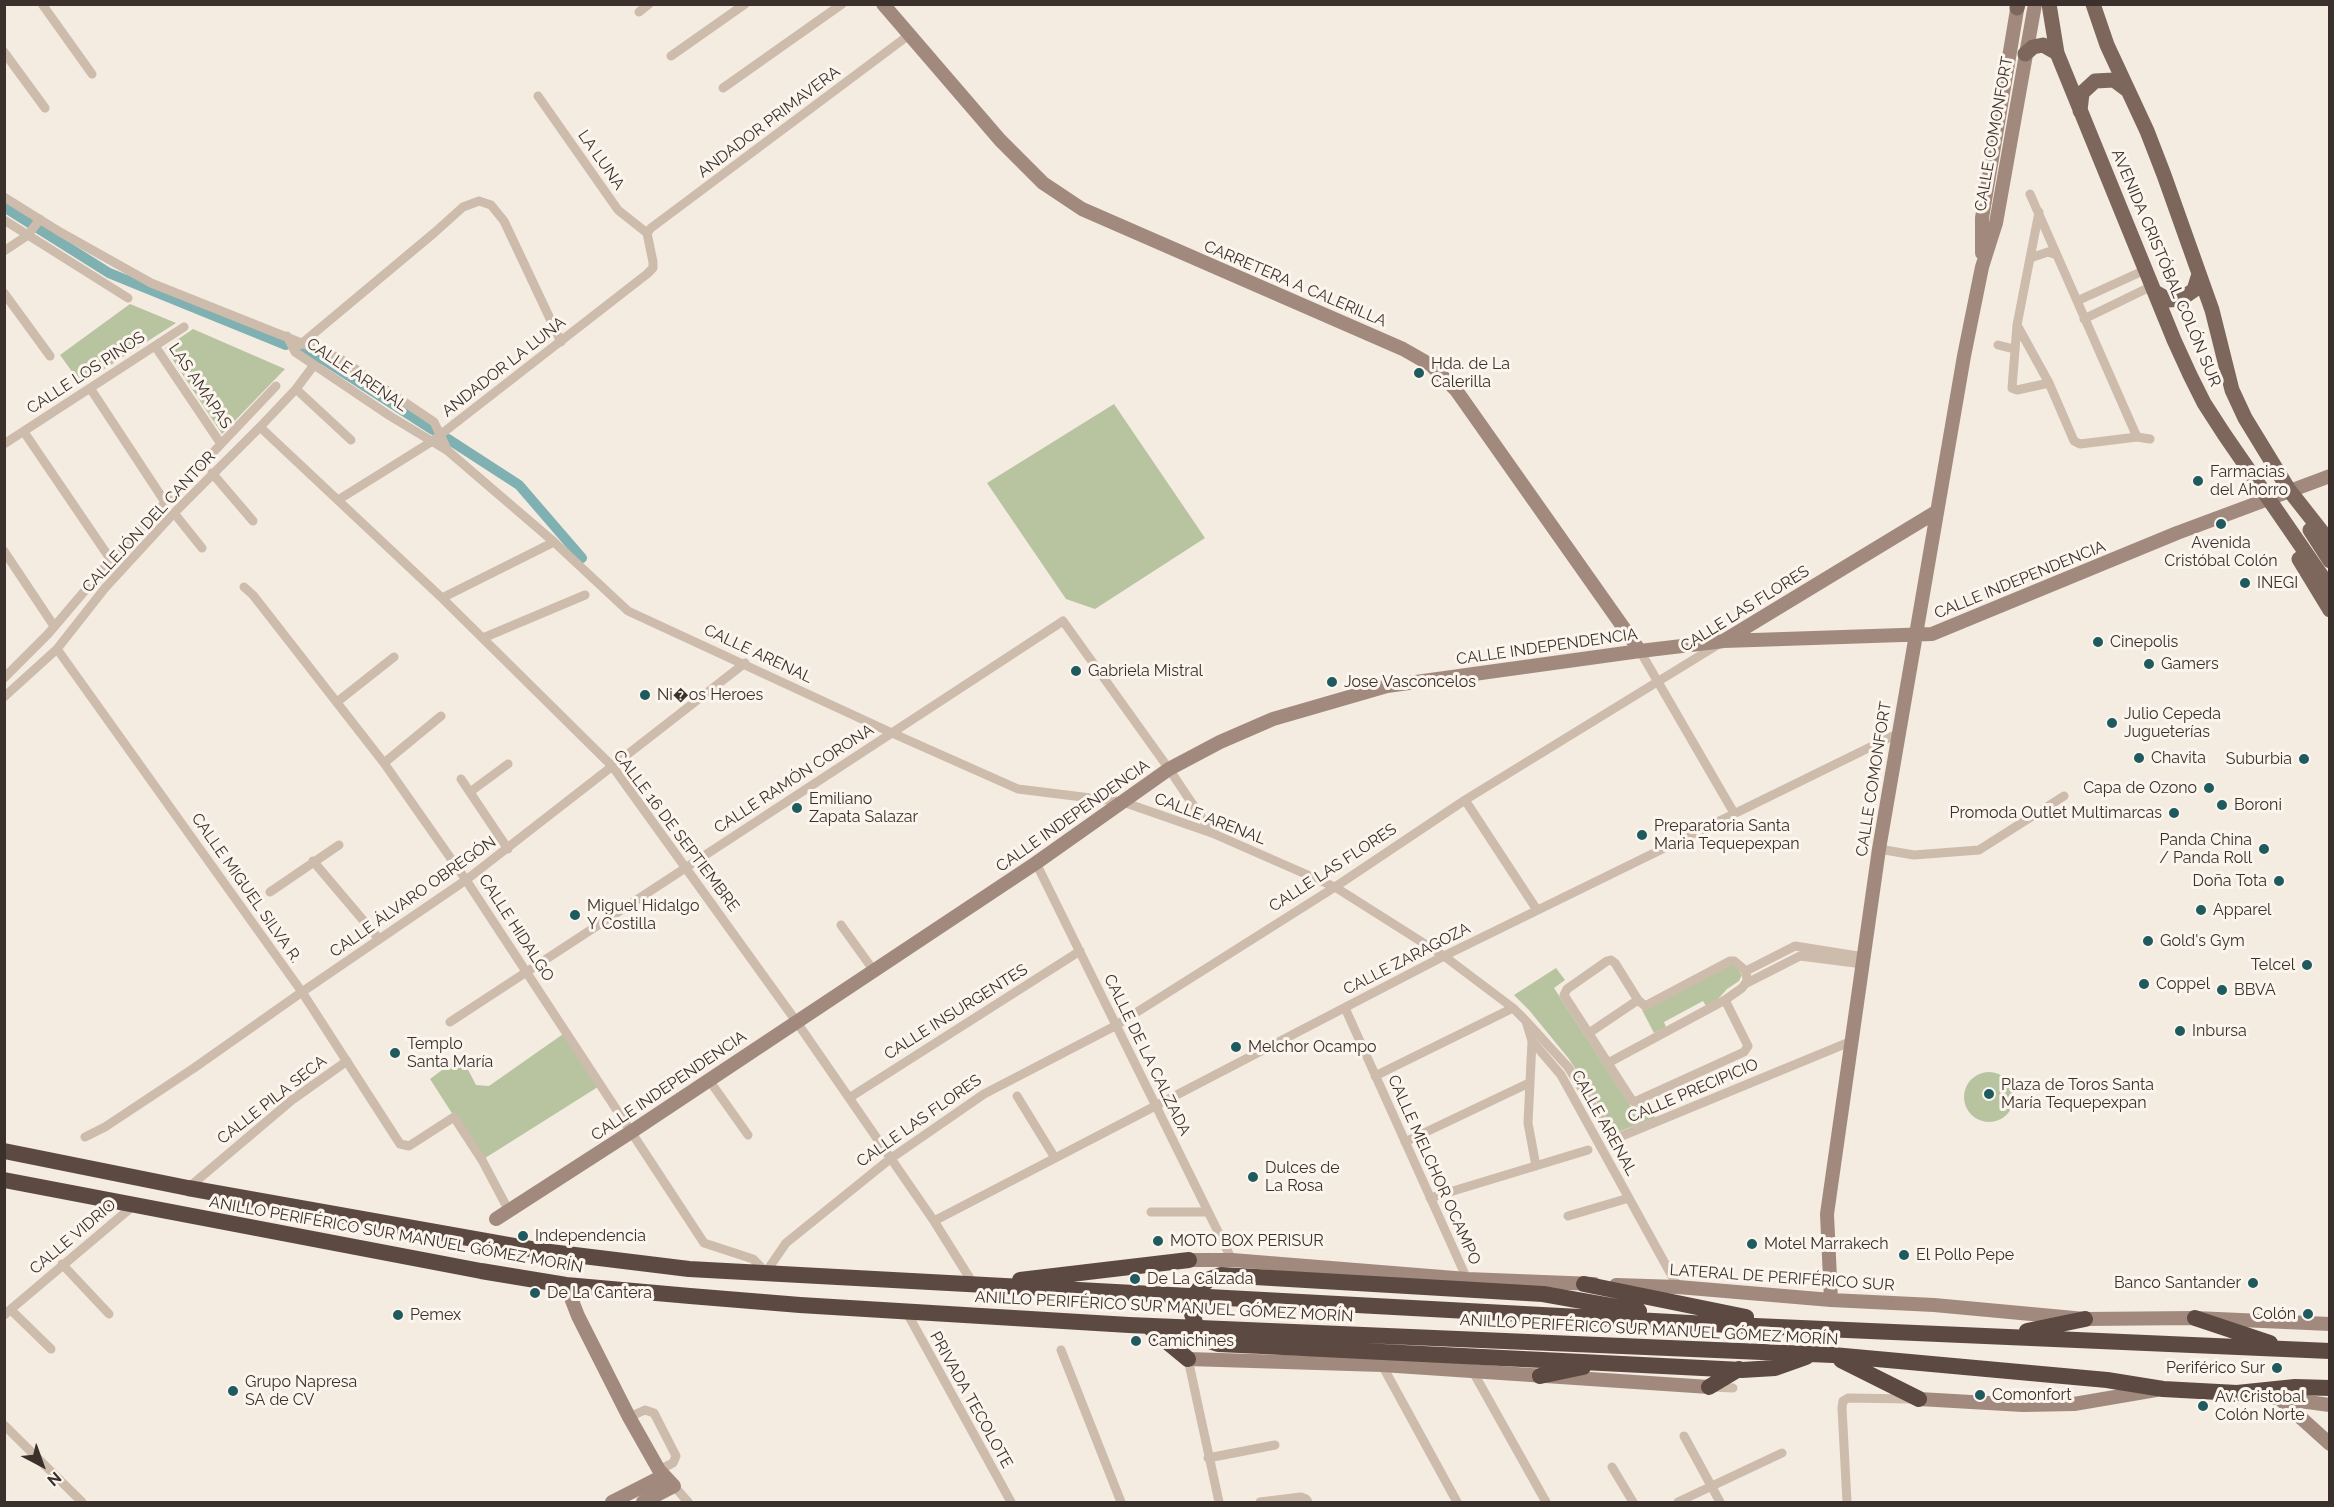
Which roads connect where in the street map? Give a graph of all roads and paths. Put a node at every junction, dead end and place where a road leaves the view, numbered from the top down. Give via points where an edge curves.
1 (42, 4) edge
2 (649, 4) edge
3 (745, 4) edge
4 (842, 4) edge
5 (883, 4) edge
6 (2035, 4) edge
7 (2049, 4) edge
8 (2018, 6) edge
9 (2093, 6) edge
10 (639, 12) dead end
11 (909, 35) junction
12 (4, 52) edge
13 (2056, 53) junction
14 (2025, 54) junction
15 (671, 56) dead end
16 (92, 74) dead end
17 (723, 88) dead end
18 (2128, 92) junction
19 (538, 96) dead end
20 (45, 108) dead end
21 (2080, 111) junction
22 (2030, 194) dead end
23 (4, 197) edge
24 (2039, 212) junction
25 (4, 220) edge
26 (34, 226) junction
27 (647, 233) junction
28 (4, 251) edge
29 (2057, 255) junction
30 (2030, 258) junction
31 (1982, 267) junction
32 (2145, 270) junction
33 (2199, 274) junction
34 (2153, 289) junction
35 (4, 292) edge
36 (128, 298) dead end
37 (2077, 302) junction
38 (2084, 319) junction
39 (2017, 325) junction
40 (184, 327) dead end
41 (287, 336) junction
42 (302, 342) junction
43 (561, 342) junction
44 (1998, 345) dead end
45 (154, 346) junction
46 (2014, 349) junction
47 (295, 352) junction
48 (50, 356) dead end
49 (314, 365) junction
50 (2049, 383) junction
51 (276, 386) dead end
52 (90, 388) junction
53 (296, 389) junction
54 (396, 407) junction
55 (260, 427) junction
56 (24, 432) junction
57 (440, 435) junction
58 (2137, 437) junction
59 (2150, 439) dead end
60 (351, 440) dead end
61 (431, 442) junction
62 (4, 444) edge
63 (221, 444) junction
64 (448, 451) junction
65 (212, 473) junction
66 (2330, 476) edge
67 (2292, 495) junction
68 (2267, 498) junction
69 (338, 500) junction
70 (165, 502) junction
71 (1936, 512) junction
72 (2277, 512) junction
73 (174, 513) junction
74 (253, 521) dead end
75 (554, 542) junction
76 (2330, 542) edge
77 (202, 548) dead end
78 (4, 551) edge
79 (111, 560) junction
80 (2330, 561) edge
81 (244, 587) dead end
82 (2330, 588) edge
83 (585, 595) dead end
84 (442, 598) junction
85 (2330, 610) edge
86 (54, 626) junction
87 (1916, 635) junction
88 (483, 638) junction
89 (1724, 641) junction
90 (57, 649) junction
91 (1640, 651) junction
92 (394, 657) dead end
93 (745, 663) junction
94 (4, 678) edge
95 (1659, 682) junction
96 (4, 697) edge
97 (337, 702) junction
98 (441, 716) dead end
99 (892, 733) junction
100 (1897, 734) junction
101 (384, 763) junction
102 (508, 764) dead end
103 (613, 767) junction
104 (1169, 769) junction
105 (461, 779) dead end
106 (470, 792) junction
107 (2064, 796) dead end
108 (1465, 800) junction
109 (1122, 802) junction
110 (1734, 813) junction
111 (1212, 833) junction
112 (339, 845) dead end
113 (507, 849) junction
114 (1879, 849) junction
115 (313, 861) junction
116 (1036, 863) junction
117 (686, 868) junction
118 (466, 880) junction
119 (1335, 887) junction
120 (270, 892) dead end
121 (1538, 910) junction
122 (841, 925) dead end
123 (379, 939) junction
124 (1080, 951) junction
125 (1444, 956) junction
126 (1863, 960) junction
127 (874, 971) junction
128 (1746, 971) junction
129 (526, 972) junction
130 (1745, 984) junction
131 (302, 992) junction
132 (1638, 1000) junction
133 (1725, 1000) junction
134 (1345, 1008) junction
135 (1513, 1008) junction
136 (796, 1021) junction
137 (1526, 1021) junction
138 (450, 1022) dead end
139 (1115, 1026) junction
140 (1589, 1033) junction
141 (1532, 1041) junction
142 (1852, 1041) junction
143 (347, 1060) junction
144 (1608, 1063) junction
145 (1375, 1076) junction
146 (709, 1080) junction
147 (1529, 1083) junction
148 (1017, 1095) dead end
149 (849, 1098) junction
150 (1156, 1107) junction
151 (632, 1132) junction
152 (748, 1135) dead end
153 (85, 1137) dead end
154 (1405, 1142) junction
155 (4, 1150) edge
156 (1588, 1150) dead end
157 (1055, 1158) junction
158 (890, 1159) junction
159 (1536, 1166) junction
160 (4, 1180) edge
161 (188, 1188) junction
162 (1430, 1198) junction
163 (1629, 1198) junction
164 (133, 1206) junction
165 (509, 1211) junction
166 (1151, 1212) dead end
167 (1208, 1212) junction
168 (1568, 1216) dead end
169 (496, 1219) dead end
170 (934, 1221) junction
171 (1189, 1260) joint
172 (1232, 1260) junction
173 (62, 1264) junction
174 (766, 1272) junction
175 (1467, 1279) junction
176 (1584, 1284) junction
177 (566, 1285) junction
178 (974, 1285) junction
179 (1678, 1287) junction
180 (1831, 1300) junction
181 (906, 1311) junction
182 (8, 1312) edge
183 (109, 1314) dead end
184 (2195, 1318) junction
185 (2085, 1319) junction
186 (1709, 1324) junction
187 (2330, 1324) edge
188 (1148, 1326) junction
189 (1797, 1328) junction
190 (2001, 1336) junction
191 (51, 1349) dead end
192 (1061, 1350) dead end
193 (2290, 1350) junction
194 (2330, 1352) edge
195 (1812, 1354) junction
196 (1833, 1355) junction
197 (1188, 1359) junction
198 (1606, 1362) junction
199 (1382, 1365) junction
200 (1739, 1369) junction
201 (1472, 1370) junction
202 (1540, 1376) junction
203 (1709, 1387) junction
204 (1733, 1388) dead end
205 (2330, 1388) edge
206 (2163, 1389) junction
207 (2237, 1393) junction
208 (2280, 1399) junction
209 (1919, 1400) junction
210 (2330, 1404) edge
211 (629, 1418) junction
212 (4, 1425) edge
213 (1684, 1436) dead end
214 (2330, 1444) edge
215 (1275, 1445) dead end
216 (1782, 1454) dead end
217 (1208, 1458) junction
218 (1611, 1467) dead end
219 (661, 1473) junction
220 (674, 1486) junction
221 (1712, 1487) junction
222 (1307, 1501) edge
223 (82, 1503) edge
224 (612, 1503) edge
225 (643, 1503) edge
226 (688, 1503) edge
227 (1011, 1503) edge
228 (1121, 1503) edge
229 (1219, 1503) edge
230 (1260, 1503) edge
231 (1457, 1503) edge
232 (1546, 1503) edge
233 (1633, 1503) edge
234 (1678, 1503) edge
235 (1720, 1503) edge
236 (1847, 1503) edge

1 - 16 street
2 - 10 street
3 - 15 street
4 - 17 street
5 - 11 street, CARRETERA A CALERILLA
6 - 14 street, CALLE COMONFORT
7 - 13 main road, AVENIDA CRISTÓBAL COLÓN SUR
8 - 31 street, CALLE COMONFORT via 1982,218
9 - 18 main road, AVENIDA CRISTÓBAL COLÓN SUR
11 - 27 street, ANDADOR PRIMAVERA
11 - 91 street, CARRETERA A CALERILLA via 1000,140 1043,183 1082,209 1403,349 1431,365 1456,390
12 - 20 street
13 - 14 main road via 2043,45
13 - 21 main road, AVENIDA CRISTÓBAL COLÓN SUR
14 - 31 street, CALLE COMONFORT via 1996,223
18 - 21 main road via 2114,80 2095,81 2082,93
18 - 33 main road, AVENIDA CRISTÓBAL COLÓN SUR via 2147,130
19 - 27 street, LA LUNA via 618,210
21 - 32 main road, AVENIDA CRISTÓBAL COLÓN SUR
22 - 24 street
23 - 26 street
24 - 29 street
24 - 30 street
25 - 26 street
26 - 28 street
26 - 36 street
26 - 41 street, CALLE ARENAL via 151,283
27 - 43 street, ANDADOR LA LUNA via 653,268
29 - 30 street via 2048,252
29 - 37 street
30 - 39 street
31 - 71 street, CALLE COMONFORT
32 - 34 main road, AVENIDA CRISTÓBAL COLÓN SUR
32 - 37 street
33 - 34 main road via 2194,290 2181,299 2169,300
33 - 67 main road, AVENIDA CRISTÓBAL COLÓN SUR via 2232,390
34 - 38 street
34 - 68 main road, AVENIDA CRISTÓBAL COLÓN SUR via 2204,403
35 - 48 street
37 - 38 street
38 - 58 street
39 - 46 street
39 - 50 street
40 - 45 street, CALLE LOS PINOS
41 - 42 street, CALLE ARENAL
41 - 47 street, CALLE ARENAL
42 - 43 street via 463,207 479,201 491,205 504,221
42 - 47 street
42 - 54 street, CALLE ARENAL via 339,358
43 - 57 street, ANDADOR LA LUNA
44 - 46 street
45 - 52 street, CALLE LOS PINOS
45 - 63 street, LAS AMAPAS
46 - 50 street via 2012,388
47 - 49 street, CALLE ARENAL
49 - 53 street, CALLEJÓN DEL CANTOR
49 - 54 street, CALLE ARENAL
50 - 58 street via 2076,443
51 - 63 street
52 - 56 street, CALLE LOS PINOS
52 - 70 street
53 - 55 street, CALLEJÓN DEL CANTOR
53 - 60 street
54 - 57 street, CALLE ARENAL via 434,422
54 - 61 street, CALLE ARENAL
55 - 65 street, CALLEJÓN DEL CANTOR
55 - 69 street, CALLE 16 DE SEPTIEMBRE
56 - 62 street, CALLE LOS PINOS
56 - 79 street
57 - 61 street, ANDADOR LA LUNA
57 - 64 street, CALLE ARENAL
58 - 59 street
61 - 64 street, CALLE ARENAL
61 - 69 street, ANDADOR LA LUNA
63 - 70 street
64 - 75 street, CALLE ARENAL
65 - 73 street, CALLEJÓN DEL CANTOR
65 - 74 street
66 - 67 street, CALLE INDEPENDENCIA
67 - 68 street, CALLE INDEPENDENCIA
67 - 76 main road, AVENIDA CRISTÓBAL COLÓN SUR
67 - 80 main road
68 - 72 main road, AVENIDA CRISTÓBAL COLÓN SUR
68 - 87 street, CALLE INDEPENDENCIA via 1932,634
69 - 84 street, CALLE 16 DE SEPTIEMBRE
70 - 79 street
71 - 87 street, CALLE COMONFORT
71 - 89 street, CALLE LAS FLORES
72 - 82 main road, AVENIDA CRISTÓBAL COLÓN SUR
72 - 85 main road via 2285,536
73 - 77 street
73 - 90 street, CALLEJÓN DEL CANTOR via 105,588
75 - 84 street
75 - 93 street, CALLE ARENAL via 628,611
78 - 86 street
79 - 86 street
81 - 97 street, CALLE HIDALGO
83 - 88 street
84 - 88 street, CALLE 16 DE SEPTIEMBRE
86 - 94 street
87 - 89 street, CALLE INDEPENDENCIA
87 - 100 street, CALLE COMONFORT
88 - 103 street, CALLE 16 DE SEPTIEMBRE
89 - 91 street, CALLE INDEPENDENCIA
89 - 95 street, CALLE LAS FLORES
90 - 96 street, CALLEJÓN DEL CANTOR
90 - 131 street, CALLE MIGUEL SILVA R.
91 - 95 street
91 - 104 street, CALLE INDEPENDENCIA via 1387,686 1273,719
92 - 97 street
93 - 99 street, CALLE ARENAL
93 - 103 street, CALLE ÁLVARO OBREGÓN
95 - 108 street, CALLE LAS FLORES
95 - 110 street
97 - 101 street, CALLE HIDALGO
98 - 101 street
99 - 104 street, CALLE RAMÓN CORONA via 1063,621
99 - 109 street, CALLE ARENAL via 1018,789
99 - 117 street, CALLE RAMÓN CORONA
100 - 110 street, CALLE ZARAGOZA
100 - 114 street, CALLE COMONFORT
101 - 118 street, CALLE HIDALGO
102 - 106 street
103 - 113 street, CALLE ÁLVARO OBREGÓN
103 - 117 street, CALLE 16 DE SEPTIEMBRE
104 - 109 street, CALLE INDEPENDENCIA
104 - 111 street
105 - 106 street
106 - 113 street
107 - 114 street via 1979,850 1914,855
108 - 119 street, CALLE LAS FLORES
108 - 121 street
109 - 111 street, CALLE ARENAL
109 - 116 street, CALLE INDEPENDENCIA
110 - 121 street, CALLE ZARAGOZA
111 - 119 street, CALLE ARENAL
112 - 115 street
113 - 118 street, CALLE ÁLVARO OBREGÓN
114 - 126 street, CALLE COMONFORT
115 - 120 street
115 - 123 street
116 - 124 street, CALLE DE LA CALZADA
116 - 127 street, CALLE INDEPENDENCIA
117 - 129 street, CALLE RAMÓN CORONA
117 - 136 street, CALLE 16 DE SEPTIEMBRE
118 - 123 street, CALLE ÁLVARO OBREGÓN
118 - 129 street, CALLE HIDALGO
119 - 125 street, CALLE ARENAL
119 - 139 street, CALLE LAS FLORES
121 - 125 street, CALLE ZARAGOZA
122 - 127 street
123 - 131 street, CALLE ÁLVARO OBREGÓN
124 - 139 street, CALLE DE LA CALZADA
124 - 149 street, CALLE INSURGENTES
125 - 134 street, CALLE ZARAGOZA
125 - 135 street, CALLE ARENAL
126 - 128 street via 1795,946
126 - 130 street via 1800,956
126 - 142 street, CALLE COMONFORT
127 - 136 street, CALLE INDEPENDENCIA
128 - 130 street
128 - 132 street via 1730,960 1646,1006
129 - 138 street, CALLE RAMÓN CORONA
129 - 151 street, CALLE HIDALGO
130 - 133 street
131 - 143 street, CALLE MIGUEL SILVA R.
131 - 153 street, CALLE ÁLVARO OBREGÓN via 175,1081
132 - 140 street
132 - 140 street via 1615,963 1606,961 1564,993
133 - 144 street
133 - 144 street via 1748,1044 1744,1052 1634,1102
134 - 145 street, CALLE MELCHOR OCAMPO
134 - 150 street, CALLE ZARAGOZA
135 - 137 street, CALLE ARENAL
135 - 145 street
136 - 146 street, CALLE INDEPENDENCIA
136 - 149 street, CALLE 16 DE SEPTIEMBRE
137 - 141 street, CALLE ARENAL
137 - 142 street, CALLE PRECIPICIO via 1568,1067 1617,1138
139 - 150 street, CALLE DE LA CALZADA
139 - 158 street, CALLE LAS FLORES via 984,1094
140 - 144 street
141 - 147 street
141 - 163 street, CALLE ARENAL via 1561,1075
142 - 180 street, CALLE COMONFORT via 1827,1214
143 - 161 street, CALLE PILA SECA via 292,1100
143 - 165 street, CALLE MIGUEL SILVA R. via 405,1147 454,1117
145 - 154 street, CALLE MELCHOR OCAMPO
146 - 151 street, CALLE INDEPENDENCIA
146 - 152 street
147 - 154 street
147 - 159 street via 1528,1123
148 - 157 street
149 - 158 street, CALLE 16 DE SEPTIEMBRE
150 - 157 street, CALLE ZARAGOZA
150 - 167 street, CALLE DE LA CALZADA
151 - 165 street, CALLE INDEPENDENCIA
151 - 174 street, CALLE HIDALGO via 704,1243 753,1259
154 - 162 street, CALLE MELCHOR OCAMPO
155 - 161 highway, ANILLO PERIFÉRICO SUR MANUEL GÓMEZ MORÍN
156 - 159 street
157 - 170 street, CALLE ZARAGOZA
158 - 170 street, CALLE 16 DE SEPTIEMBRE
158 - 174 street, CALLE LAS FLORES via 786,1243
159 - 162 street
160 - 164 highway, ANILLO PERIFÉRICO SUR MANUEL GÓMEZ MORÍN
161 - 174 highway, ANILLO PERIFÉRICO SUR MANUEL GÓMEZ MORÍN via 542,1251 689,1269
162 - 175 street, CALLE MELCHOR OCAMPO
163 - 168 street
163 - 179 street, CALLE ARENAL
164 - 173 street, CALLE VIDRIO
164 - 177 highway, ANILLO PERIFÉRICO SUR MANUEL GÓMEZ MORÍN
165 - 169 street, CALLE INDEPENDENCIA
166 - 167 street
167 - 172 street, CALLE DE LA CALZADA
170 - 178 street, CALLE 16 DE SEPTIEMBRE
171 - 172 street, LATERAL DE PERIFÉRICO SUR
171 - 178 highway
172 - 175 street, LATERAL DE PERIFÉRICO SUR
173 - 182 street, CALLE VIDRIO
173 - 183 street
174 - 178 highway, ANILLO PERIFÉRICO SUR MANUEL GÓMEZ MORÍN
175 - 176 street, LATERAL DE PERIFÉRICO SUR
176 - 179 street, LATERAL DE PERIFÉRICO SUR
176 - 189 highway
177 - 181 highway, ANILLO PERIFÉRICO SUR MANUEL GÓMEZ MORÍN
177 - 211 street
178 - 186 highway, ANILLO PERIFÉRICO SUR MANUEL GÓMEZ MORÍN
179 - 180 street, LATERAL DE PERIFÉRICO SUR
180 - 185 street, LATERAL DE PERIFÉRICO SUR
181 - 188 highway, ANILLO PERIFÉRICO SUR MANUEL GÓMEZ MORÍN
181 - 227 street, PRIVADA TECOLOTE
182 - 191 street
184 - 185 street, LATERAL DE PERIFÉRICO SUR
184 - 187 street, LATERAL DE PERIFÉRICO SUR
184 - 193 highway
185 - 190 highway
186 - 189 highway, ANILLO PERIFÉRICO SUR MANUEL GÓMEZ MORÍN
186 - 198 highway, bridge via 1543,1294 1221,1275 1210,1279 1194,1296 1192,1314 1198,1331 1218,1344
188 - 195 highway, ANILLO PERIFÉRICO SUR MANUEL GÓMEZ MORÍN
188 - 197 highway
189 - 190 highway, ANILLO PERIFÉRICO SUR MANUEL GÓMEZ MORÍN
190 - 193 highway, ANILLO PERIFÉRICO SUR MANUEL GÓMEZ MORÍN
192 - 228 street
193 - 194 highway, ANILLO PERIFÉRICO SUR MANUEL GÓMEZ MORÍN
195 - 196 highway, ANILLO PERIFÉRICO SUR MANUEL GÓMEZ MORÍN
195 - 200 highway via 1775,1368
196 - 206 highway, ANILLO PERIFÉRICO SUR MANUEL GÓMEZ MORÍN via 2107,1380
196 - 209 highway
197 - 199 street
197 - 217 street
198 - 200 highway
198 - 202 highway
199 - 201 street
199 - 231 street
200 - 203 highway
201 - 202 street
201 - 232 street
202 - 203 street
203 - 204 street
205 - 207 highway, ANILLO PERIFÉRICO SUR MANUEL GÓMEZ MORÍN
206 - 207 highway, ANILLO PERIFÉRICO SUR MANUEL GÓMEZ MORÍN
206 - 209 street via 2074,1404
207 - 208 street
208 - 210 street
208 - 214 street
209 - 236 street via 1844,1401
211 - 219 street
211 - 219 street via 645,1410 654,1413 676,1456 674,1463
212 - 223 street
213 - 221 street
215 - 217 street
216 - 221 street
217 - 229 street
218 - 233 street
219 - 220 street
219 - 224 street
220 - 225 street
220 - 226 street
221 - 234 street
221 - 235 street
222 - 230 street via 1300,1497

